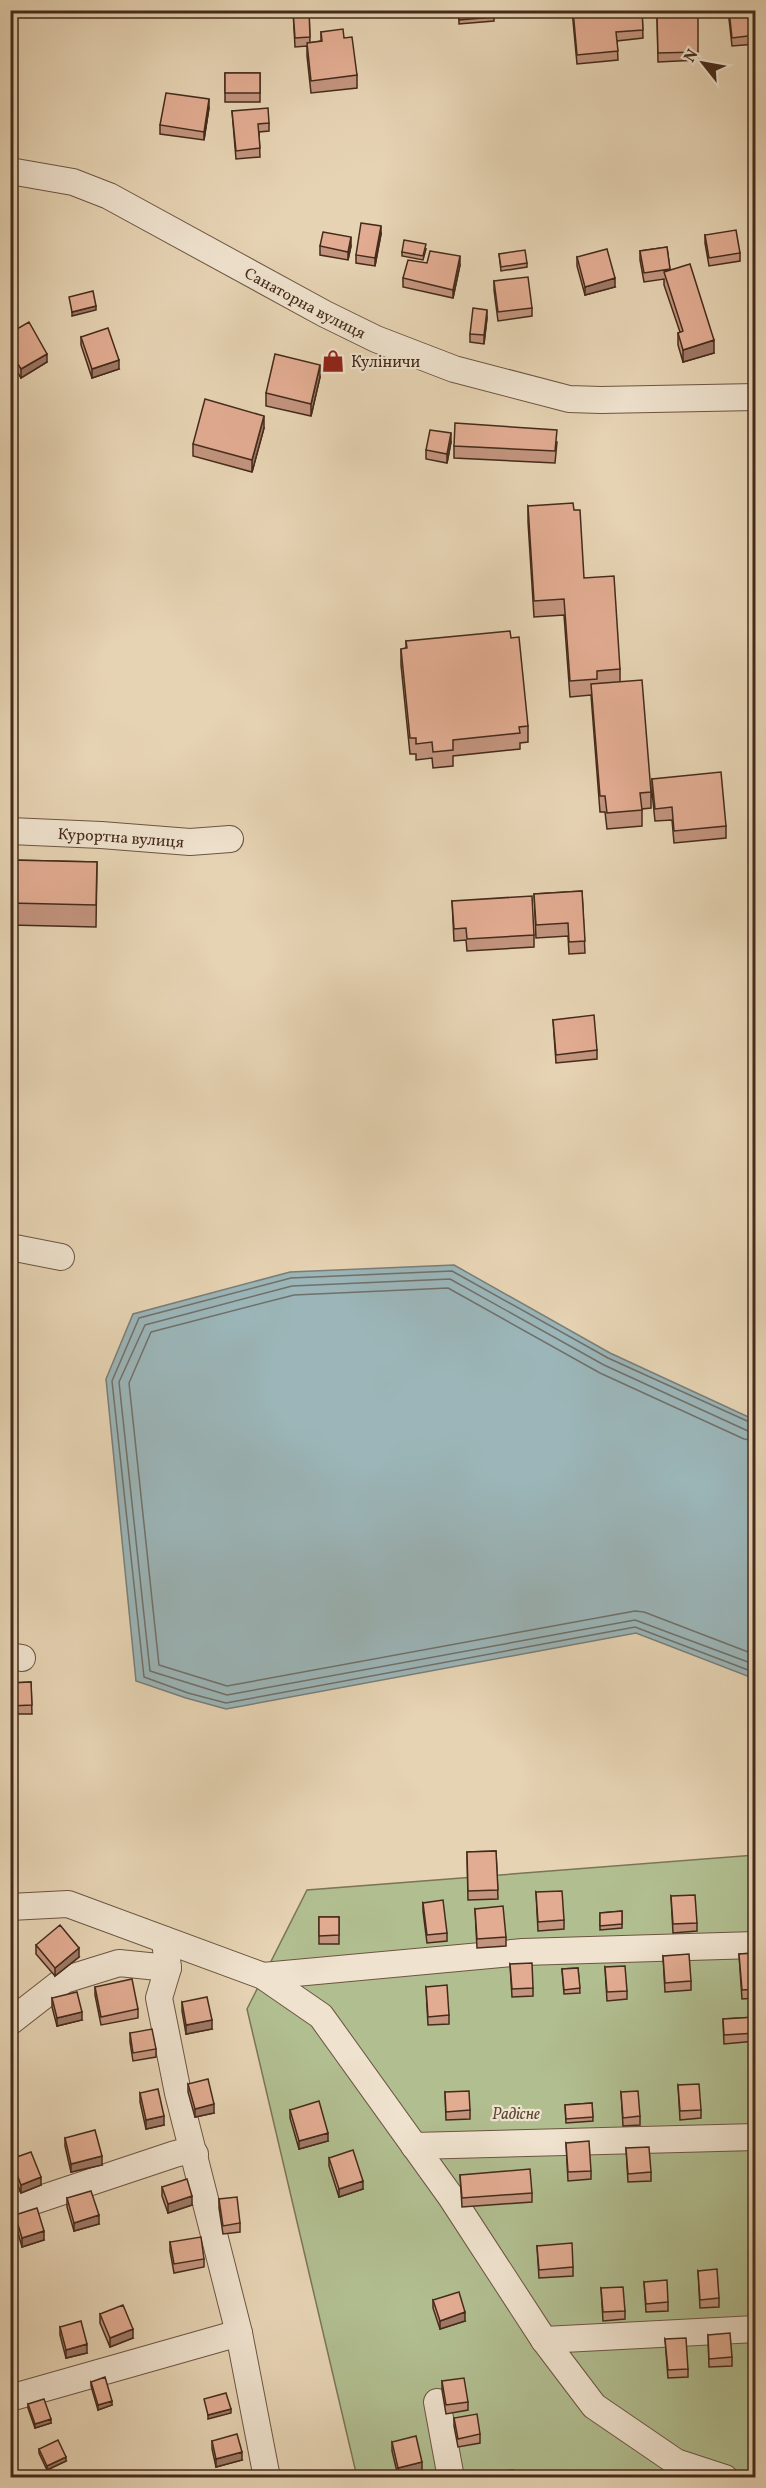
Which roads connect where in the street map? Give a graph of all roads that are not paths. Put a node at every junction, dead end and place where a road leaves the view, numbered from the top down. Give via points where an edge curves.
1 (10, 171) edge
2 (756, 397) edge
3 (10, 831) edge
4 (230, 839) dead end
5 (10, 1247) edge
6 (62, 1257) dead end
7 (10, 1907) edge
8 (165, 1940) junction
9 (756, 1945) edge
10 (168, 1968) junction
11 (263, 1976) junction
12 (10, 2022) edge
13 (756, 2136) edge
14 (414, 2146) junction
15 (195, 2154) junction
16 (10, 2209) edge
17 (756, 2329) edge
18 (239, 2333) junction
19 (544, 2340) junction
20 (10, 2398) edge
21 (437, 2402) dead end
22 (679, 2470) edge
23 (267, 2478) edge
24 (451, 2478) edge
25 (725, 2478) edge

1 - 2 street, Санаторна вулиця via 73,182 109,196 345,324 454,369 569,399
3 - 4 street, Курортна вулиця via 190,842
5 - 6 street
7 - 8 street via 68,1904
8 - 10 street
8 - 11 street
9 - 11 street via 523,1952
10 - 12 street via 118,1963 64,1980
10 - 15 street via 159,1998
11 - 14 street via 321,2016
13 - 14 street
14 - 19 street
15 - 16 street via 175,2154
15 - 18 street
17 - 19 street
18 - 20 street
18 - 23 street
19 - 22 street via 594,2406
21 - 24 street
22 - 25 street

